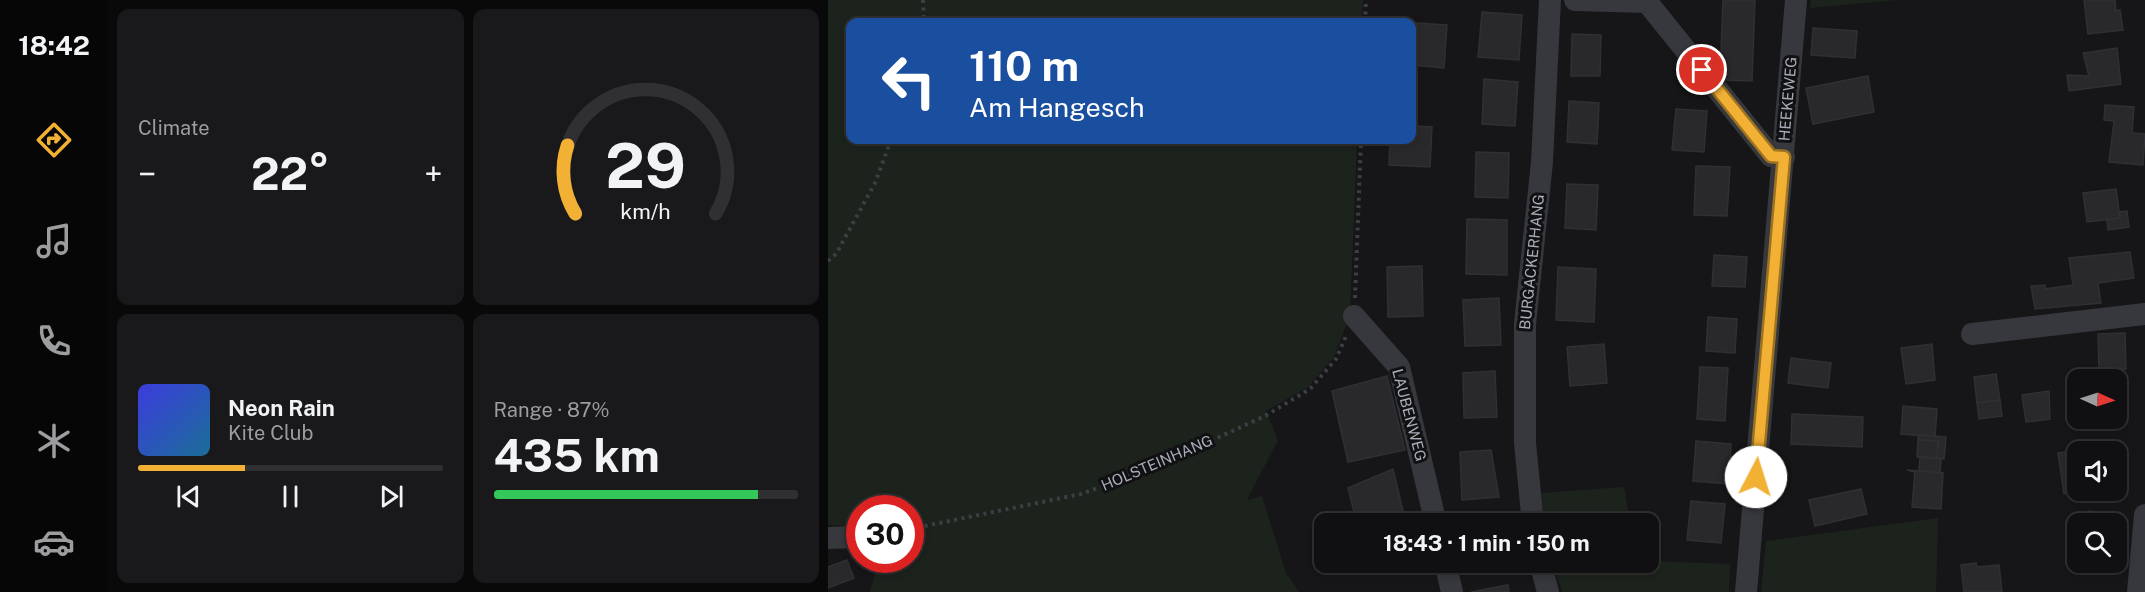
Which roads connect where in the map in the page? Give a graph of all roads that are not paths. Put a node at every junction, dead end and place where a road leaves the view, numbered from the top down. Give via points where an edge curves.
1 (1550, 0) edge
2 (1575, 0) edge
3 (1796, 0) edge
4 (1784, 157) junction
5 (2145, 314) edge
6 (1354, 316) road end
7 (1972, 334) dead end
8 (1433, 513) edge
9 (1532, 513) edge
10 (2145, 515) edge
11 (846, 537) edge
12 (828, 538) edge
13 (1448, 573) edge
14 (1543, 573) edge
15 (1452, 592) edge
16 (1548, 592) edge
17 (1746, 592) edge
18 (2138, 592) edge

1 - 9 street, BURGACKERHANG via 1542,162 1525,324 1525,443
2 - 4 street via 1647,2 1771,156
3 - 4 street, HEEKEWEG
4 - 17 street, HEEKEWEG
5 - 7 street
6 - 8 street, LAUBENWEG via 1399,367
10 - 18 street
11 - 12 street
13 - 15 street
14 - 16 street

